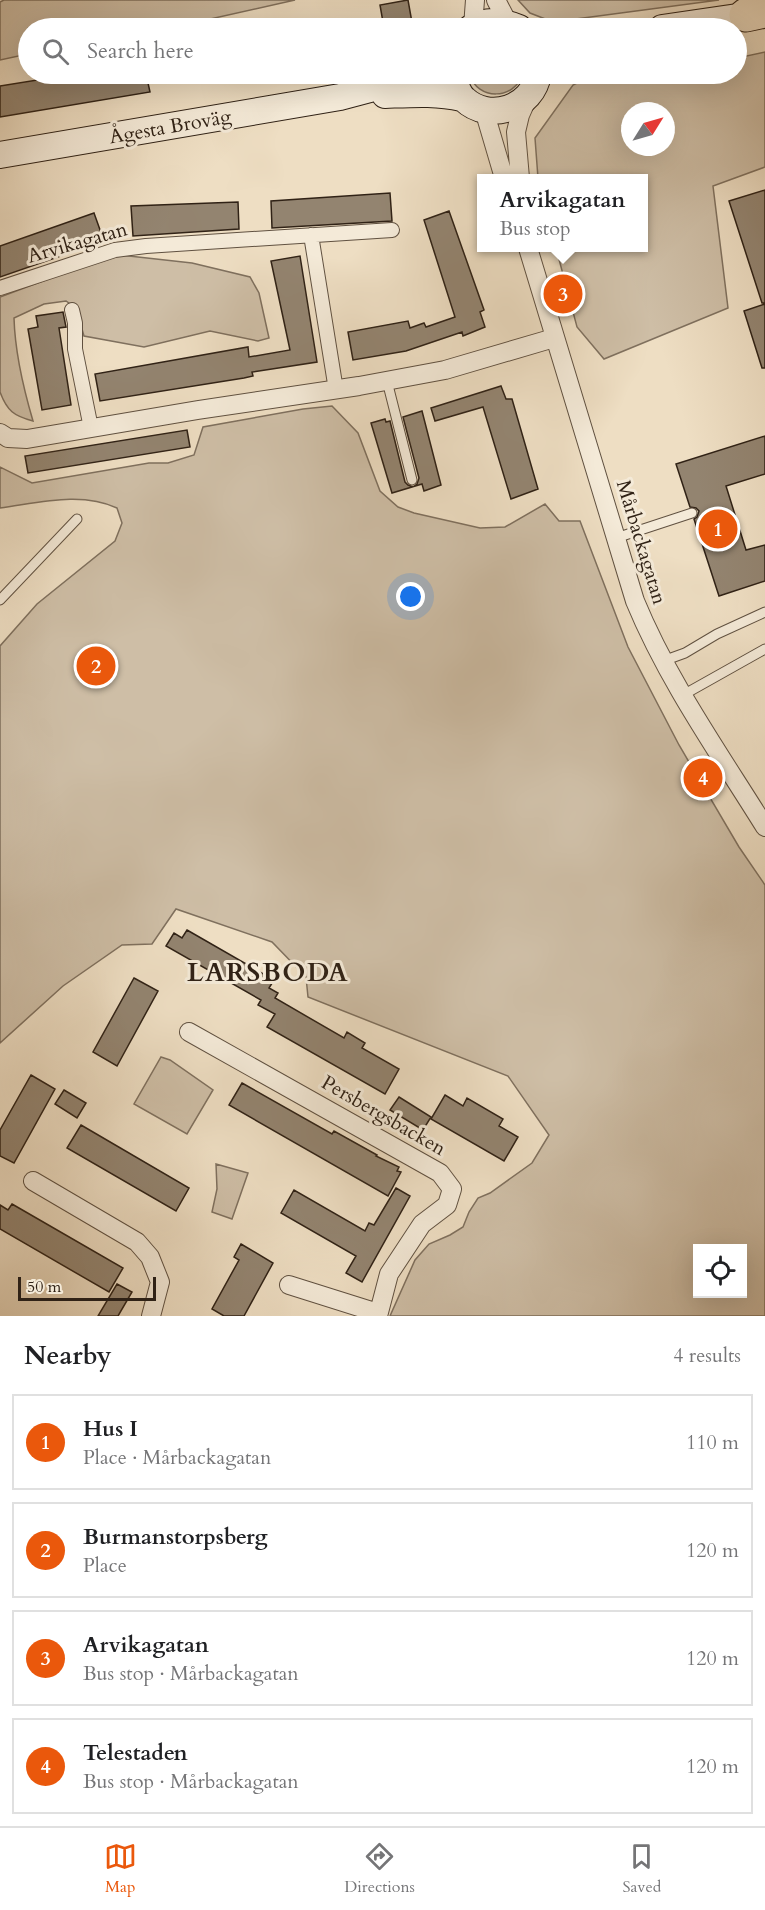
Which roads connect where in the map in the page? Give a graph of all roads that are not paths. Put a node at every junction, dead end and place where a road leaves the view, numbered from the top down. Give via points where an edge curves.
1 (475, 0) edge
2 (496, 0) edge
3 (473, 18) edge
4 (508, 18) edge
5 (389, 84) edge
6 (454, 84) edge
7 (534, 84) edge
8 (536, 84) edge
9 (340, 97) junction
10 (462, 98) junction
11 (484, 110) junction
12 (0, 155) edge
13 (503, 174) edge
14 (520, 174) edge
15 (392, 230) dead end
16 (311, 235) junction
17 (529, 252) edge
18 (0, 288) edge
19 (72, 310) dead end
20 (554, 338) junction
21 (387, 381) junction
22 (336, 390) junction
23 (91, 428) junction
24 (0, 433) edge
25 (412, 480) dead end
26 (692, 513) dead end
27 (77, 519) dead end
28 (616, 538) junction
29 (0, 600) edge
30 (765, 612) edge
31 (765, 649) edge
32 (663, 661) junction
33 (683, 695) junction
34 (765, 827) edge
35 (189, 1032) dead end
36 (33, 1180) dead end
37 (289, 1285) dead end
38 (378, 1315) edge
39 (151, 1316) edge

1 - 3 street
2 - 4 street
5 - 9 main road, Ågesta Broväg
6 - 10 main road
7 - 11 main road via 515,106 500,111
8 - 14 street via 516,132
9 - 10 main road, Ågesta Broväg via 422,93
9 - 12 main road, Ågesta Broväg
10 - 11 main road, Ågesta Broväg
11 - 13 street
15 - 16 street, Arvikagatan
16 - 18 street, Arvikagatan via 115,250
16 - 22 street
17 - 20 street, Mårbackagatan
19 - 23 street via 75,349
20 - 21 street via 445,370
20 - 28 street, Mårbackagatan
21 - 22 street
21 - 25 lane
22 - 23 street
23 - 24 street via 27,439 8,438
26 - 28 lane
27 - 29 lane
28 - 32 street, Mårbackagatan via 635,601
30 - 32 lane
31 - 33 lane
32 - 33 street, Mårbackagatan
33 - 34 street, Mårbackagatan
35 - 38 street, Persbergsbacken via 440,1173 452,1189 447,1205 422,1224 388,1274
36 - 39 street via 137,1242 144,1250 160,1282
37 - 38 street, Persbergsbacken

